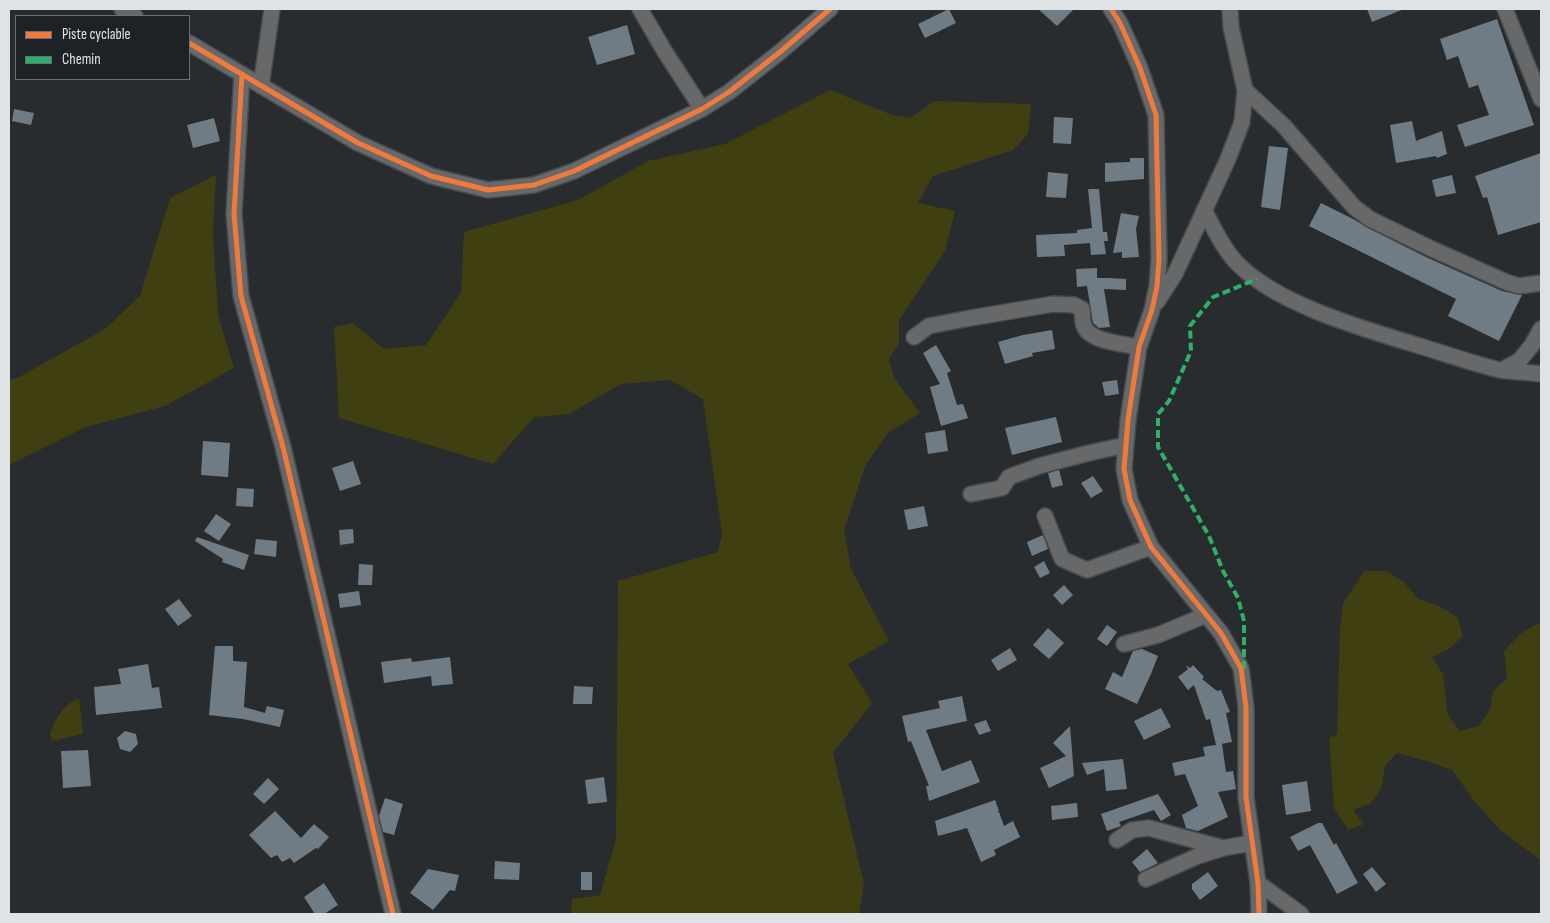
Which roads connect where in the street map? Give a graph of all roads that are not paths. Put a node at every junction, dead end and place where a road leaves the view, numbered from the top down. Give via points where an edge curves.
1 (122, 9) edge
2 (272, 9) edge
3 (640, 9) edge
4 (830, 9) edge
5 (1111, 9) edge
6 (1230, 9) edge
7 (1506, 9) edge
8 (133, 15) edge
9 (190, 44) edge
10 (242, 74) junction
11 (261, 86) junction
12 (1245, 90) junction
13 (1541, 99) edge
14 (702, 109) junction
15 (1204, 210) junction
16 (1541, 283) edge
17 (1152, 310) junction
18 (1541, 329) edge
19 (914, 337) dead end
20 (1139, 346) junction
21 (1502, 370) junction
22 (1541, 374) edge
23 (1126, 445) junction
24 (971, 494) dead end
25 (1045, 516) dead end
26 (1151, 547) junction
27 (1206, 615) junction
28 (1124, 644) dead end
29 (1117, 840) dead end
30 (1252, 843) junction
31 (1223, 848) junction
32 (1146, 879) dead end
33 (1258, 883) junction
34 (393, 914) edge
35 (1259, 914) edge
36 (1301, 914) edge

1 - 8 street
2 - 11 street
3 - 14 street
4 - 14 street via 729,92
5 - 17 street via 1140,68 1156,115 1159,260
6 - 12 street
7 - 13 street
9 - 10 street
10 - 11 street
10 - 34 street via 234,214 241,296 283,447
11 - 14 street via 358,143 431,176 488,190 534,185 574,171
12 - 15 street via 1242,122
12 - 16 street via 1284,126 1354,207 1370,219 1506,282 1519,286
15 - 17 street via 1175,274
15 - 21 street via 1238,264 1259,282 1295,302 1381,335
17 - 20 street
18 - 21 street via 1520,360
19 - 20 street via 929,326 1054,304 1074,305 1082,309 1084,326 1091,335
20 - 23 street
21 - 22 street
23 - 24 street via 1039,466 1009,477 1002,488
23 - 26 street via 1124,469 1130,500
25 - 26 street via 1062,559 1088,570
26 - 27 street
27 - 28 street via 1158,635
27 - 30 street via 1221,633 1241,668 1244,680 1246,797
29 - 31 street via 1132,830 1149,828
30 - 31 street
30 - 33 street
31 - 32 street
33 - 35 street
33 - 36 street

